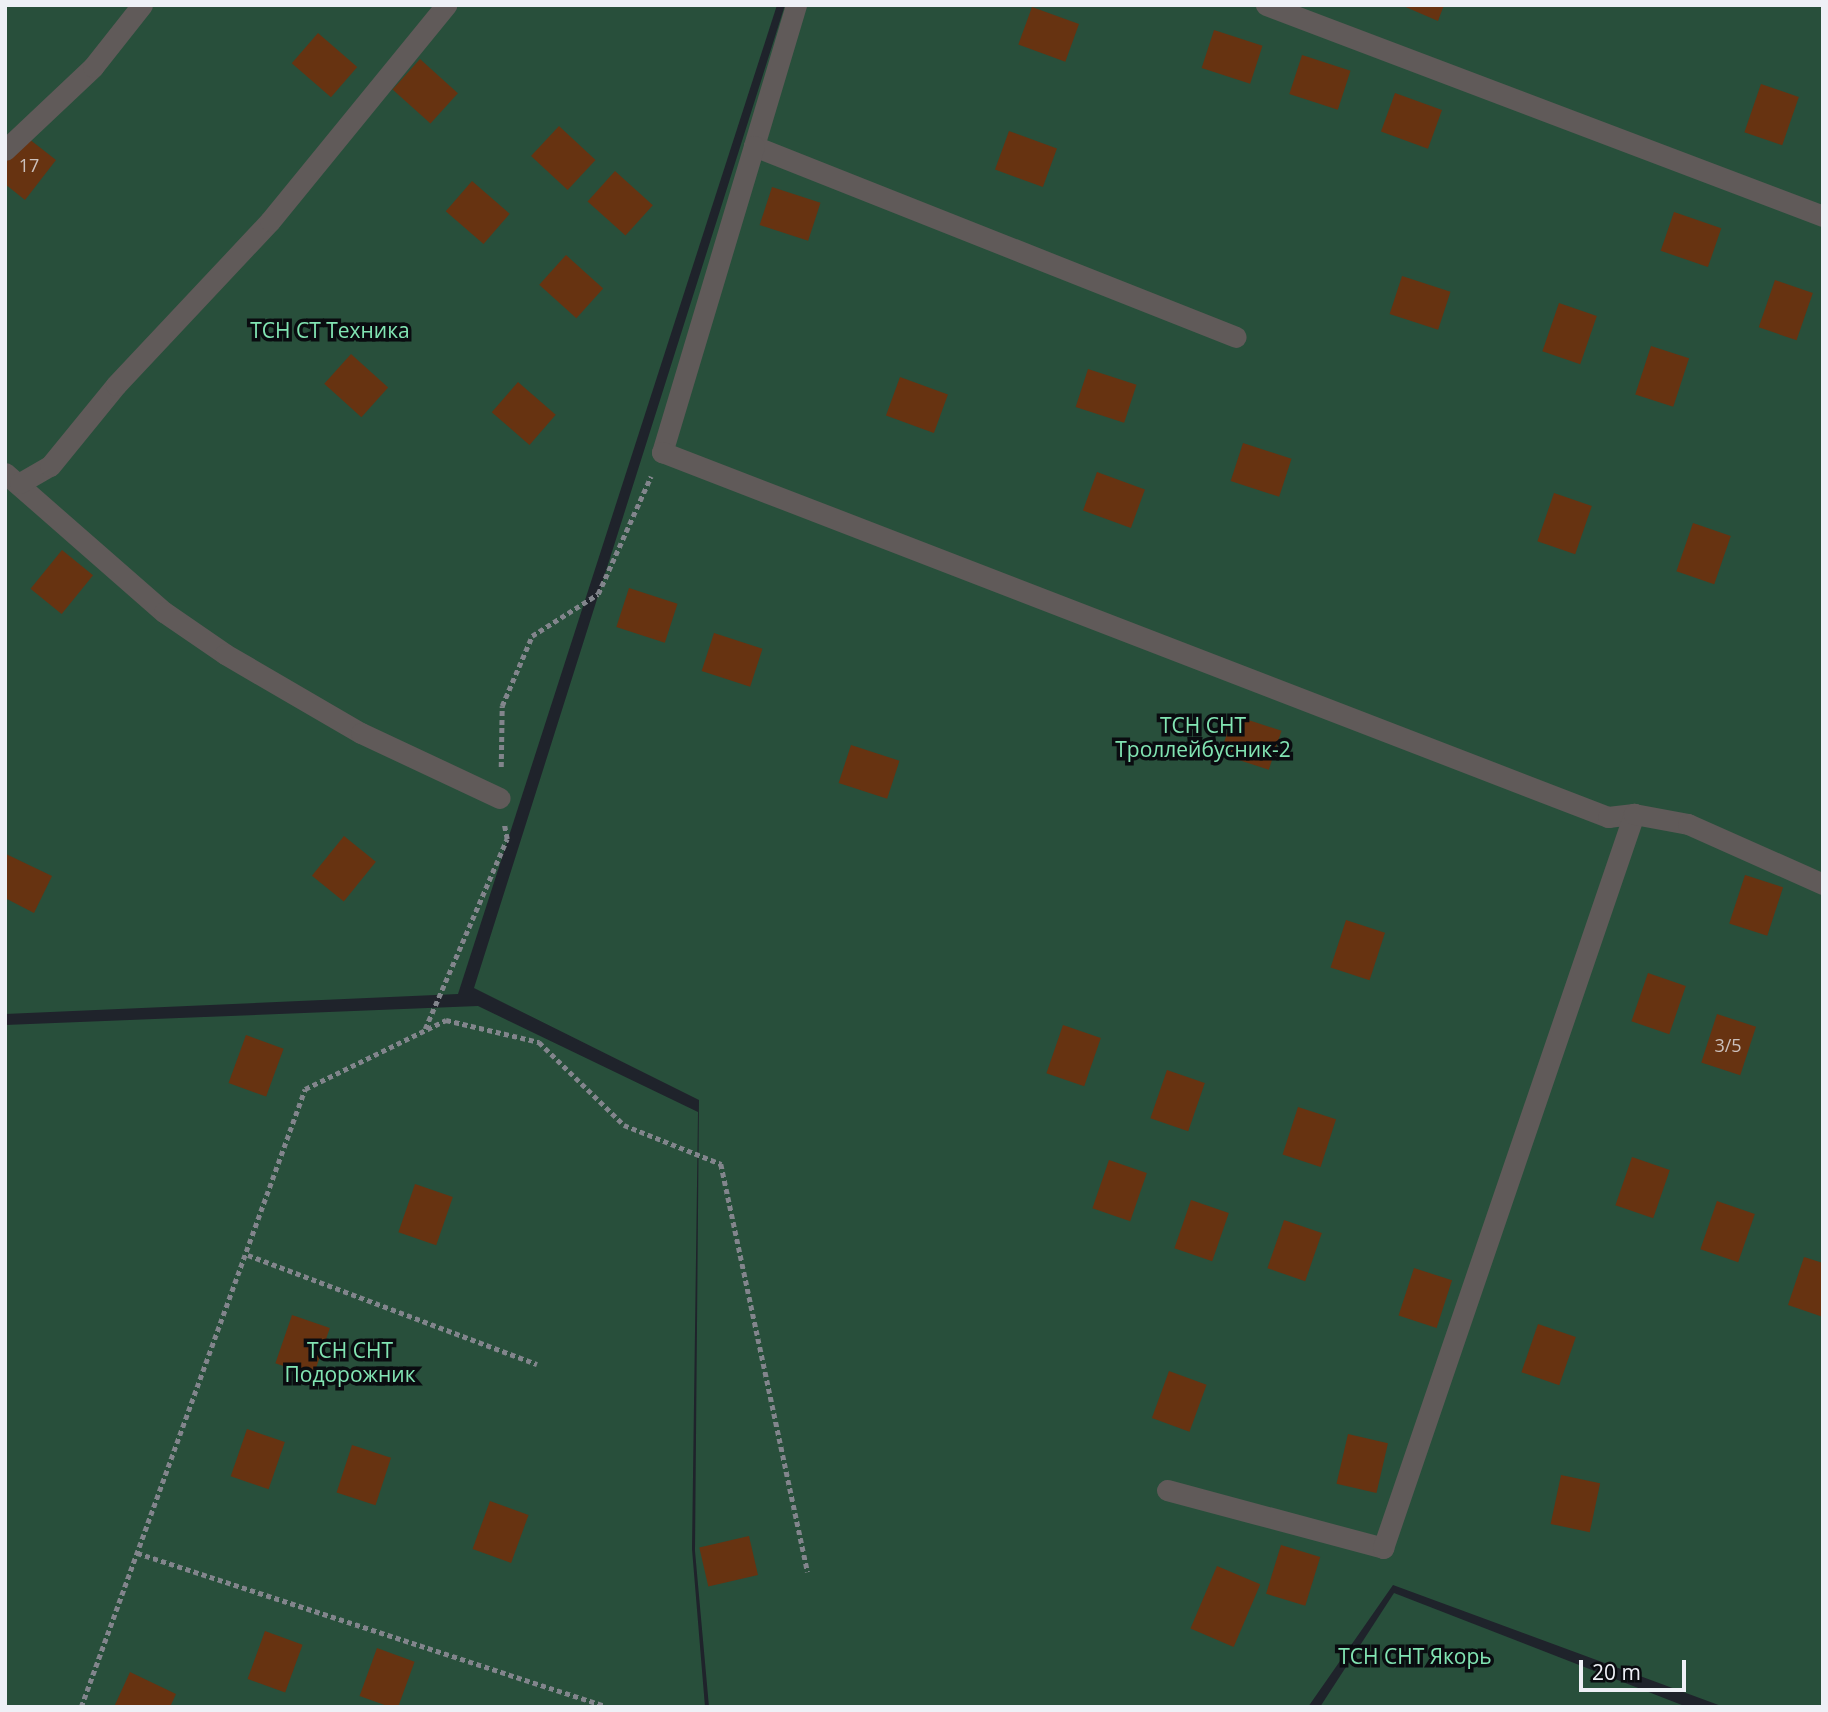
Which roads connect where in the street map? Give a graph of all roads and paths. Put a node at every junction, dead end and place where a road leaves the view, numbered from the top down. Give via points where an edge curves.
1 (142, 5) edge
2 (446, 5) edge
3 (796, 5) edge
4 (1266, 5) edge
5 (754, 146) junction
6 (5, 150) edge
7 (1823, 216) edge
8 (1236, 337) dead end
9 (662, 452) junction
10 (13, 478) edge
11 (500, 798) junction
12 (1634, 814) junction
13 (1823, 884) edge
14 (425, 1030) junction
15 (248, 1255) junction
16 (537, 1364) dead end
17 (1167, 1490) dead end
18 (137, 1553) junction
19 (808, 1572) dead end
20 (603, 1704) dead end
21 (81, 1707) edge

1 - 6 lane via 93,67
2 - 10 lane via 271,220 116,385 50,466
3 - 5 lane
4 - 7 lane
5 - 8 lane
5 - 9 lane
9 - 11 path via 598,594 533,636 502,706
9 - 12 lane via 1608,817
10 - 11 lane via 164,612 225,654 361,733
11 - 14 path via 507,839
12 - 13 lane via 1688,824
12 - 17 lane via 1383,1548
14 - 15 path via 305,1089
14 - 19 path via 446,1020 539,1042 624,1125 720,1164
15 - 16 path
15 - 18 path
18 - 20 path
18 - 21 path

